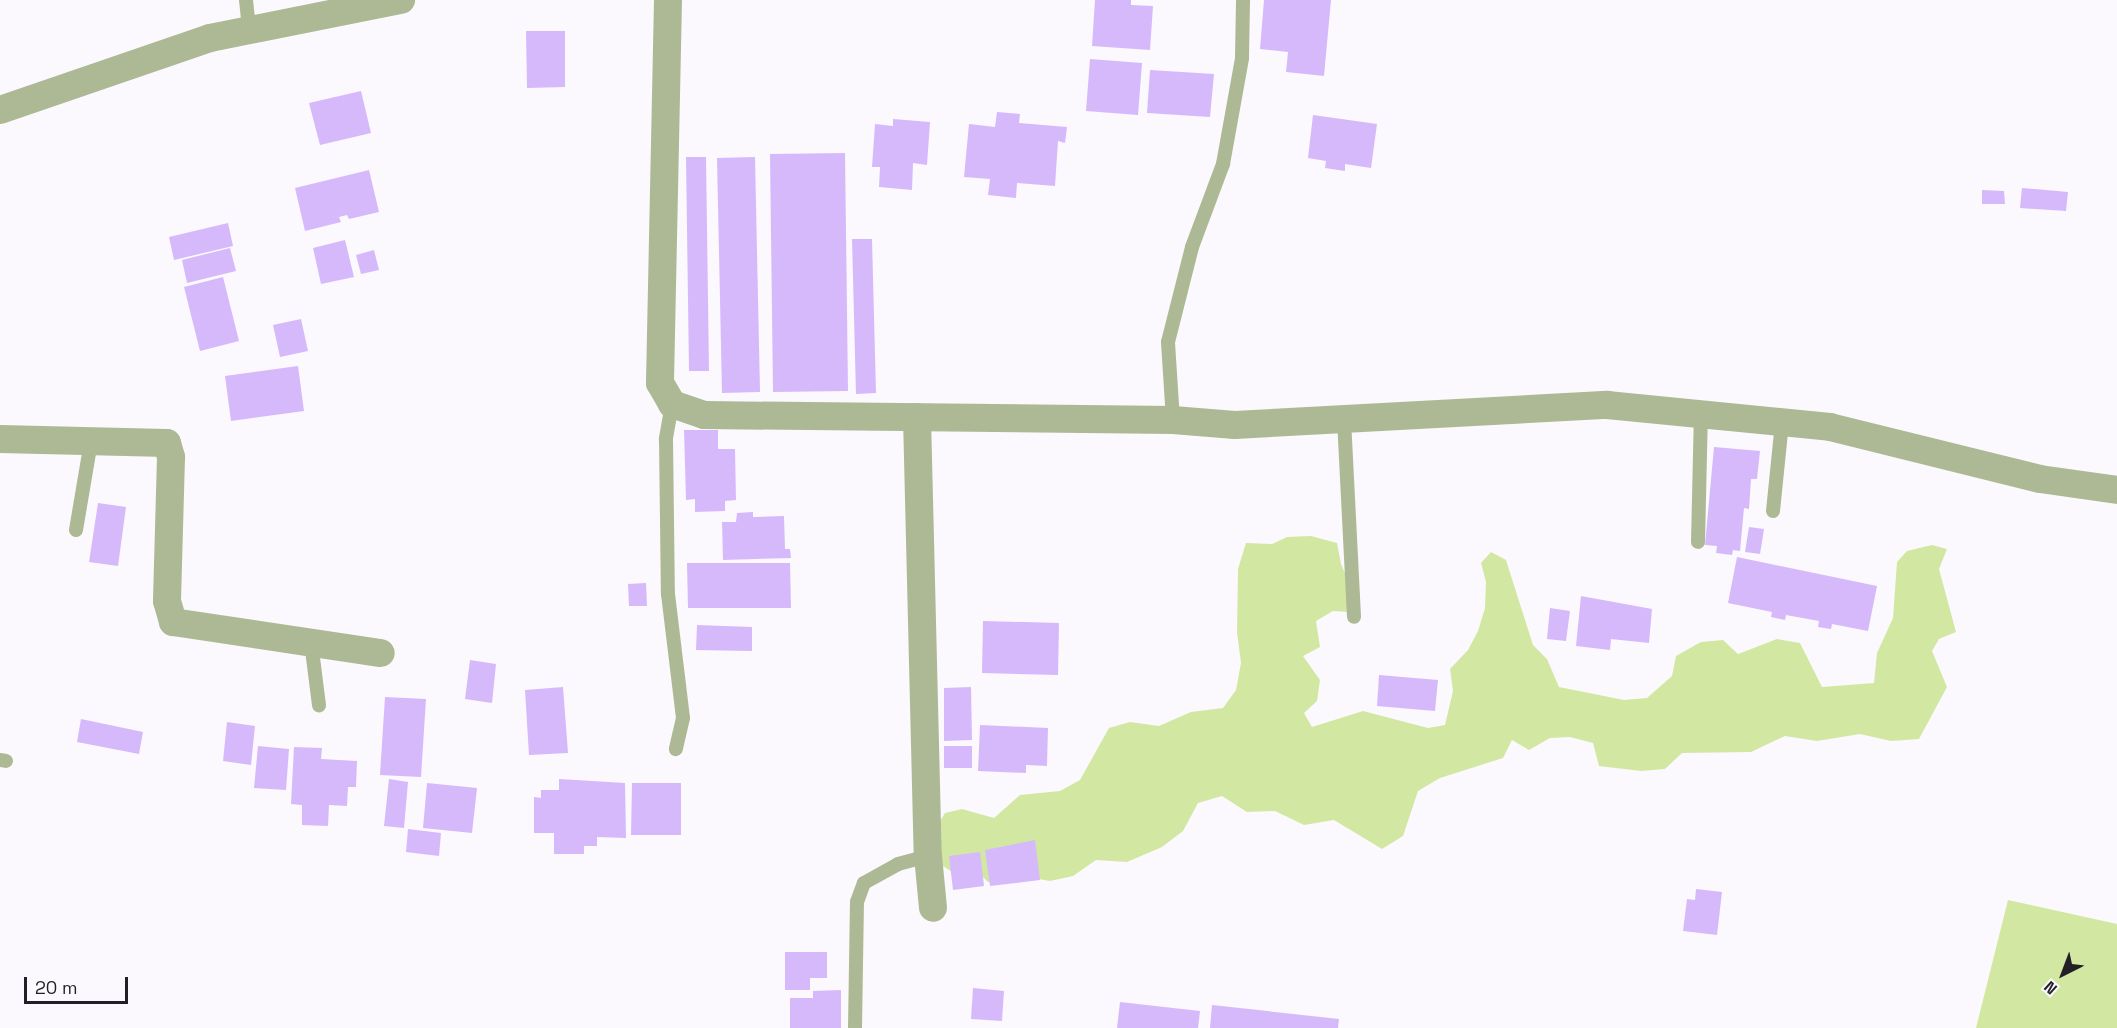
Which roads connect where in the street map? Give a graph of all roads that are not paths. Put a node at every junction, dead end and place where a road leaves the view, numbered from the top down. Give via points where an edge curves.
1 (246, 0) edge
2 (401, 0) edge
3 (668, 0) edge
4 (1244, 0) edge
5 (249, 30) junction
6 (0, 111) edge
7 (672, 404) junction
8 (1701, 414) junction
9 (917, 417) junction
10 (1344, 419) junction
11 (1173, 420) junction
12 (1782, 422) junction
13 (0, 439) edge
14 (91, 441) junction
15 (2117, 490) edge
16 (1773, 511) dead end
17 (76, 530) dead end
18 (1698, 542) dead end
19 (1354, 617) dead end
20 (311, 642) junction
21 (381, 652) dead end
22 (319, 705) dead end
23 (676, 749) dead end
24 (928, 856) junction
25 (933, 908) dead end
26 (855, 1028) edge

1 - 5 lane
2 - 5 street
3 - 7 street via 660,383
4 - 11 lane via 1242,58 1223,164 1189,257 1168,342
5 - 6 street via 210,38
7 - 9 street via 704,415
7 - 23 lane via 666,439 668,594 683,718
8 - 10 street via 1607,405
8 - 12 street
8 - 18 lane
9 - 11 street
9 - 24 street
10 - 11 street via 1235,425
10 - 19 lane
12 - 15 street via 1830,427 2040,479
12 - 16 lane
13 - 14 street
14 - 17 lane
14 - 20 street via 167,443 171,457 167,601 173,622
20 - 21 street
20 - 22 lane
24 - 25 street
24 - 26 lane via 898,864 864,883 857,902

